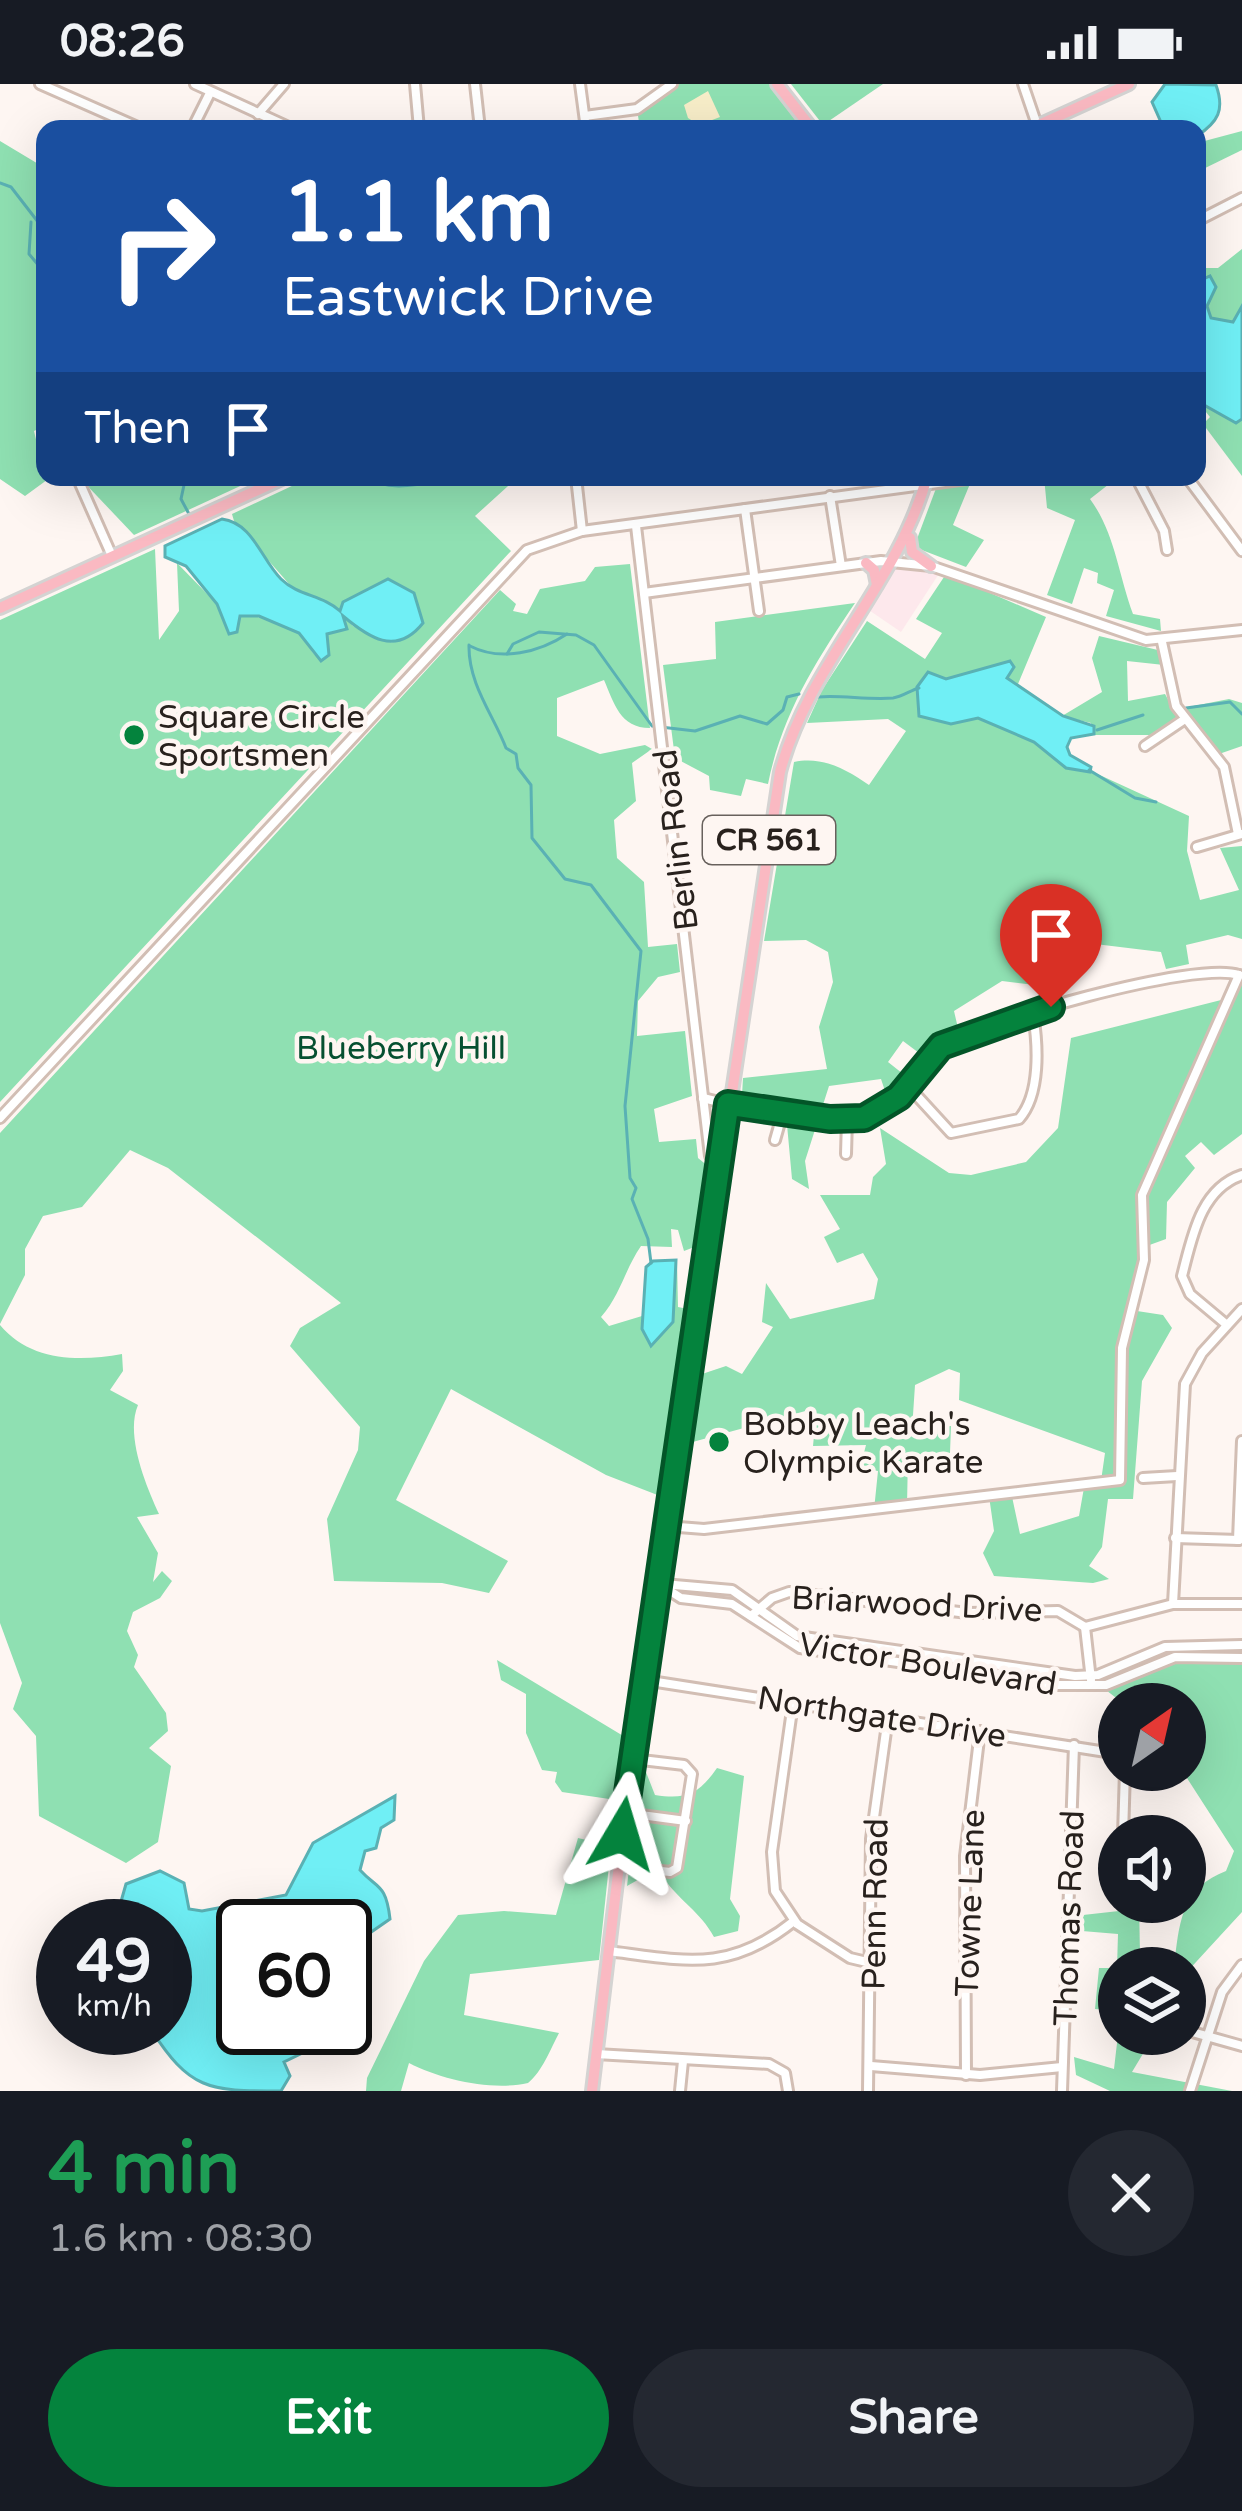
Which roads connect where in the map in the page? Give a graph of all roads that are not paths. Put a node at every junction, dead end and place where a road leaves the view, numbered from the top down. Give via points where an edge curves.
1 (40, 84) edge
2 (195, 84) edge
3 (284, 84) edge
4 (416, 84) edge
5 (475, 84) edge
6 (580, 84) edge
7 (672, 84) edge
8 (777, 84) edge
9 (1022, 84) edge
10 (1129, 84) edge
11 (210, 93) junction
12 (258, 115) junction
13 (585, 116) junction
14 (122, 120) edge
15 (196, 120) edge
16 (270, 120) edge
17 (418, 120) edge
18 (480, 120) edge
19 (585, 120) edge
20 (805, 120) edge
21 (1033, 120) edge
22 (1052, 120) edge
23 (1242, 199) edge
24 (1206, 217) edge
25 (81, 486) edge
26 (266, 486) edge
27 (577, 486) edge
28 (899, 486) edge
29 (907, 486) edge
30 (924, 486) edge
31 (1141, 486) edge
32 (1194, 486) edge
33 (830, 496) junction
34 (921, 500) junction
35 (745, 509) junction
36 (914, 521) junction
37 (636, 526) junction
38 (582, 531) junction
39 (1167, 550) dead end
40 (1242, 551) edge
41 (112, 556) junction
42 (892, 562) junction
43 (866, 563) junction
44 (841, 566) junction
45 (931, 566) junction
46 (754, 580) junction
47 (877, 586) junction
48 (644, 593) junction
49 (0, 608) edge
50 (759, 611) dead end
51 (1242, 630) edge
52 (1162, 642) junction
53 (1185, 719) junction
54 (1145, 746) dead end
55 (1240, 834) edge
56 (1197, 847) dead end
57 (1241, 975) edge
58 (1033, 1015) junction
59 (908, 1085) junction
60 (703, 1098) junction
61 (728, 1104) junction
62 (783, 1112) junction
63 (0, 1118) edge
64 (847, 1120) junction
65 (775, 1140) dead end
66 (846, 1154) dead end
67 (710, 1156) dead end
68 (1242, 1175) edge
69 (1242, 1309) edge
70 (1227, 1325) junction
71 (1242, 1442) edge
72 (1178, 1476) junction
73 (1143, 1478) dead end
74 (667, 1526) junction
75 (1175, 1538) junction
76 (1240, 1540) edge
77 (658, 1584) junction
78 (1173, 1604) junction
79 (1242, 1604) edge
80 (760, 1607) junction
81 (751, 1616) junction
82 (1085, 1628) junction
83 (1242, 1646) edge
84 (1242, 1658) edge
85 (1129, 1660) junction
86 (1132, 1672) junction
87 (644, 1680) junction
88 (1091, 1681) junction
89 (794, 1703) junction
90 (888, 1717) junction
91 (980, 1731) junction
92 (1074, 1745) junction
93 (1098, 1750) edge
94 (632, 1759) junction
95 (641, 1816) dead end
96 (686, 1821) junction
97 (618, 1867) junction
98 (794, 1921) junction
99 (608, 1951) junction
100 (871, 1963) junction
101 (1242, 1964) edge
102 (1207, 2036) junction
103 (1242, 2046) edge
104 (596, 2054) junction
105 (682, 2061) junction
106 (871, 2066) junction
107 (1062, 2067) junction
108 (966, 2075) junction
109 (592, 2091) edge
110 (680, 2091) edge
111 (788, 2091) edge
112 (868, 2091) edge
113 (1062, 2091) edge
114 (1190, 2091) edge

1 - 14 street
2 - 11 street
3 - 12 street
4 - 17 street
5 - 18 street
6 - 13 street
7 - 13 street via 638,109
8 - 20 main road
9 - 21 street
10 - 22 main road
11 - 12 street
11 - 15 street
12 - 16 street
13 - 19 street
23 - 24 street
25 - 41 street
26 - 41 main road
27 - 38 street
28 - 33 street
29 - 34 street
30 - 34 main road, CR 561
31 - 39 street
32 - 40 street
33 - 35 street
33 - 44 street
34 - 36 main road, CR 561
35 - 37 street
35 - 46 street
36 - 42 main road, CR 561
36 - 45 main road via 909,546
37 - 38 street
37 - 48 street, Berlin Road
38 - 63 street via 539,543 501,572
41 - 49 main road
42 - 43 street
42 - 45 street
42 - 47 main road, CR 561
43 - 44 street
43 - 47 main road
44 - 46 street
45 - 52 street
46 - 48 street
46 - 50 street
47 - 61 main road, CR 561 via 818,676 787,746
48 - 60 street, Berlin Road
51 - 52 street
52 - 53 street via 1167,680
53 - 54 street
53 - 55 street via 1220,759
55 - 56 street
57 - 58 street via 1195,973
57 - 74 street via 1142,1195 1144,1260 1122,1348 1120,1480 704,1529
58 - 59 street via 941,1046
58 - 59 street via 1036,1056 1019,1119 951,1133
59 - 64 street via 875,1114
60 - 61 street
60 - 67 street, Berlin Road
61 - 62 street
61 - 74 main road, CR 561
62 - 64 street
62 - 65 street
64 - 66 street
68 - 70 street via 1209,1200 1182,1276 1190,1294
69 - 70 street
70 - 72 street via 1187,1376
71 - 76 street
72 - 73 street
72 - 75 street
74 - 77 main road, CR 561
75 - 76 street
75 - 78 street
77 - 80 street, Victor Boulevard via 723,1587
77 - 81 street, Victor Boulevard
77 - 87 main road, CR 561
78 - 79 street
78 - 82 street
80 - 81 street, Briarwood Drive
80 - 82 street, Briarwood Drive via 789,1592 958,1613 1058,1611
80 - 88 street, Victor Boulevard via 797,1636
81 - 88 street, Victor Boulevard via 800,1648
82 - 88 street
83 - 85 street, Victor Boulevard via 1181,1644
84 - 86 street, Victor Boulevard via 1175,1657
85 - 86 street
85 - 88 street, Victor Boulevard
86 - 88 street, Victor Boulevard
87 - 89 street, Northgate Drive
87 - 94 main road, CR 561
89 - 90 street, Northgate Drive
89 - 98 street via 771,1867
90 - 91 street, Northgate Drive
90 - 100 street, Penn Road via 871,1839
91 - 92 street, Northgate Drive
91 - 108 street, Towne Lane via 965,1856
92 - 93 street, Northgate Drive
92 - 107 street, Thomas Road
94 - 96 street via 689,1768
94 - 97 main road, CR 561
95 - 96 street
96 - 97 street via 677,1868
97 - 99 main road, CR 561
98 - 99 street via 754,1950 721,1961
98 - 100 street
99 - 104 main road, CR 561
100 - 106 street, Penn Road
101 - 102 street via 1222,1991
102 - 103 street
102 - 114 street
104 - 105 street
104 - 109 main road, CR 561
105 - 110 street
105 - 111 street via 777,2066
106 - 108 street
106 - 112 street, Penn Road
107 - 108 street
107 - 113 street, Thomas Road

